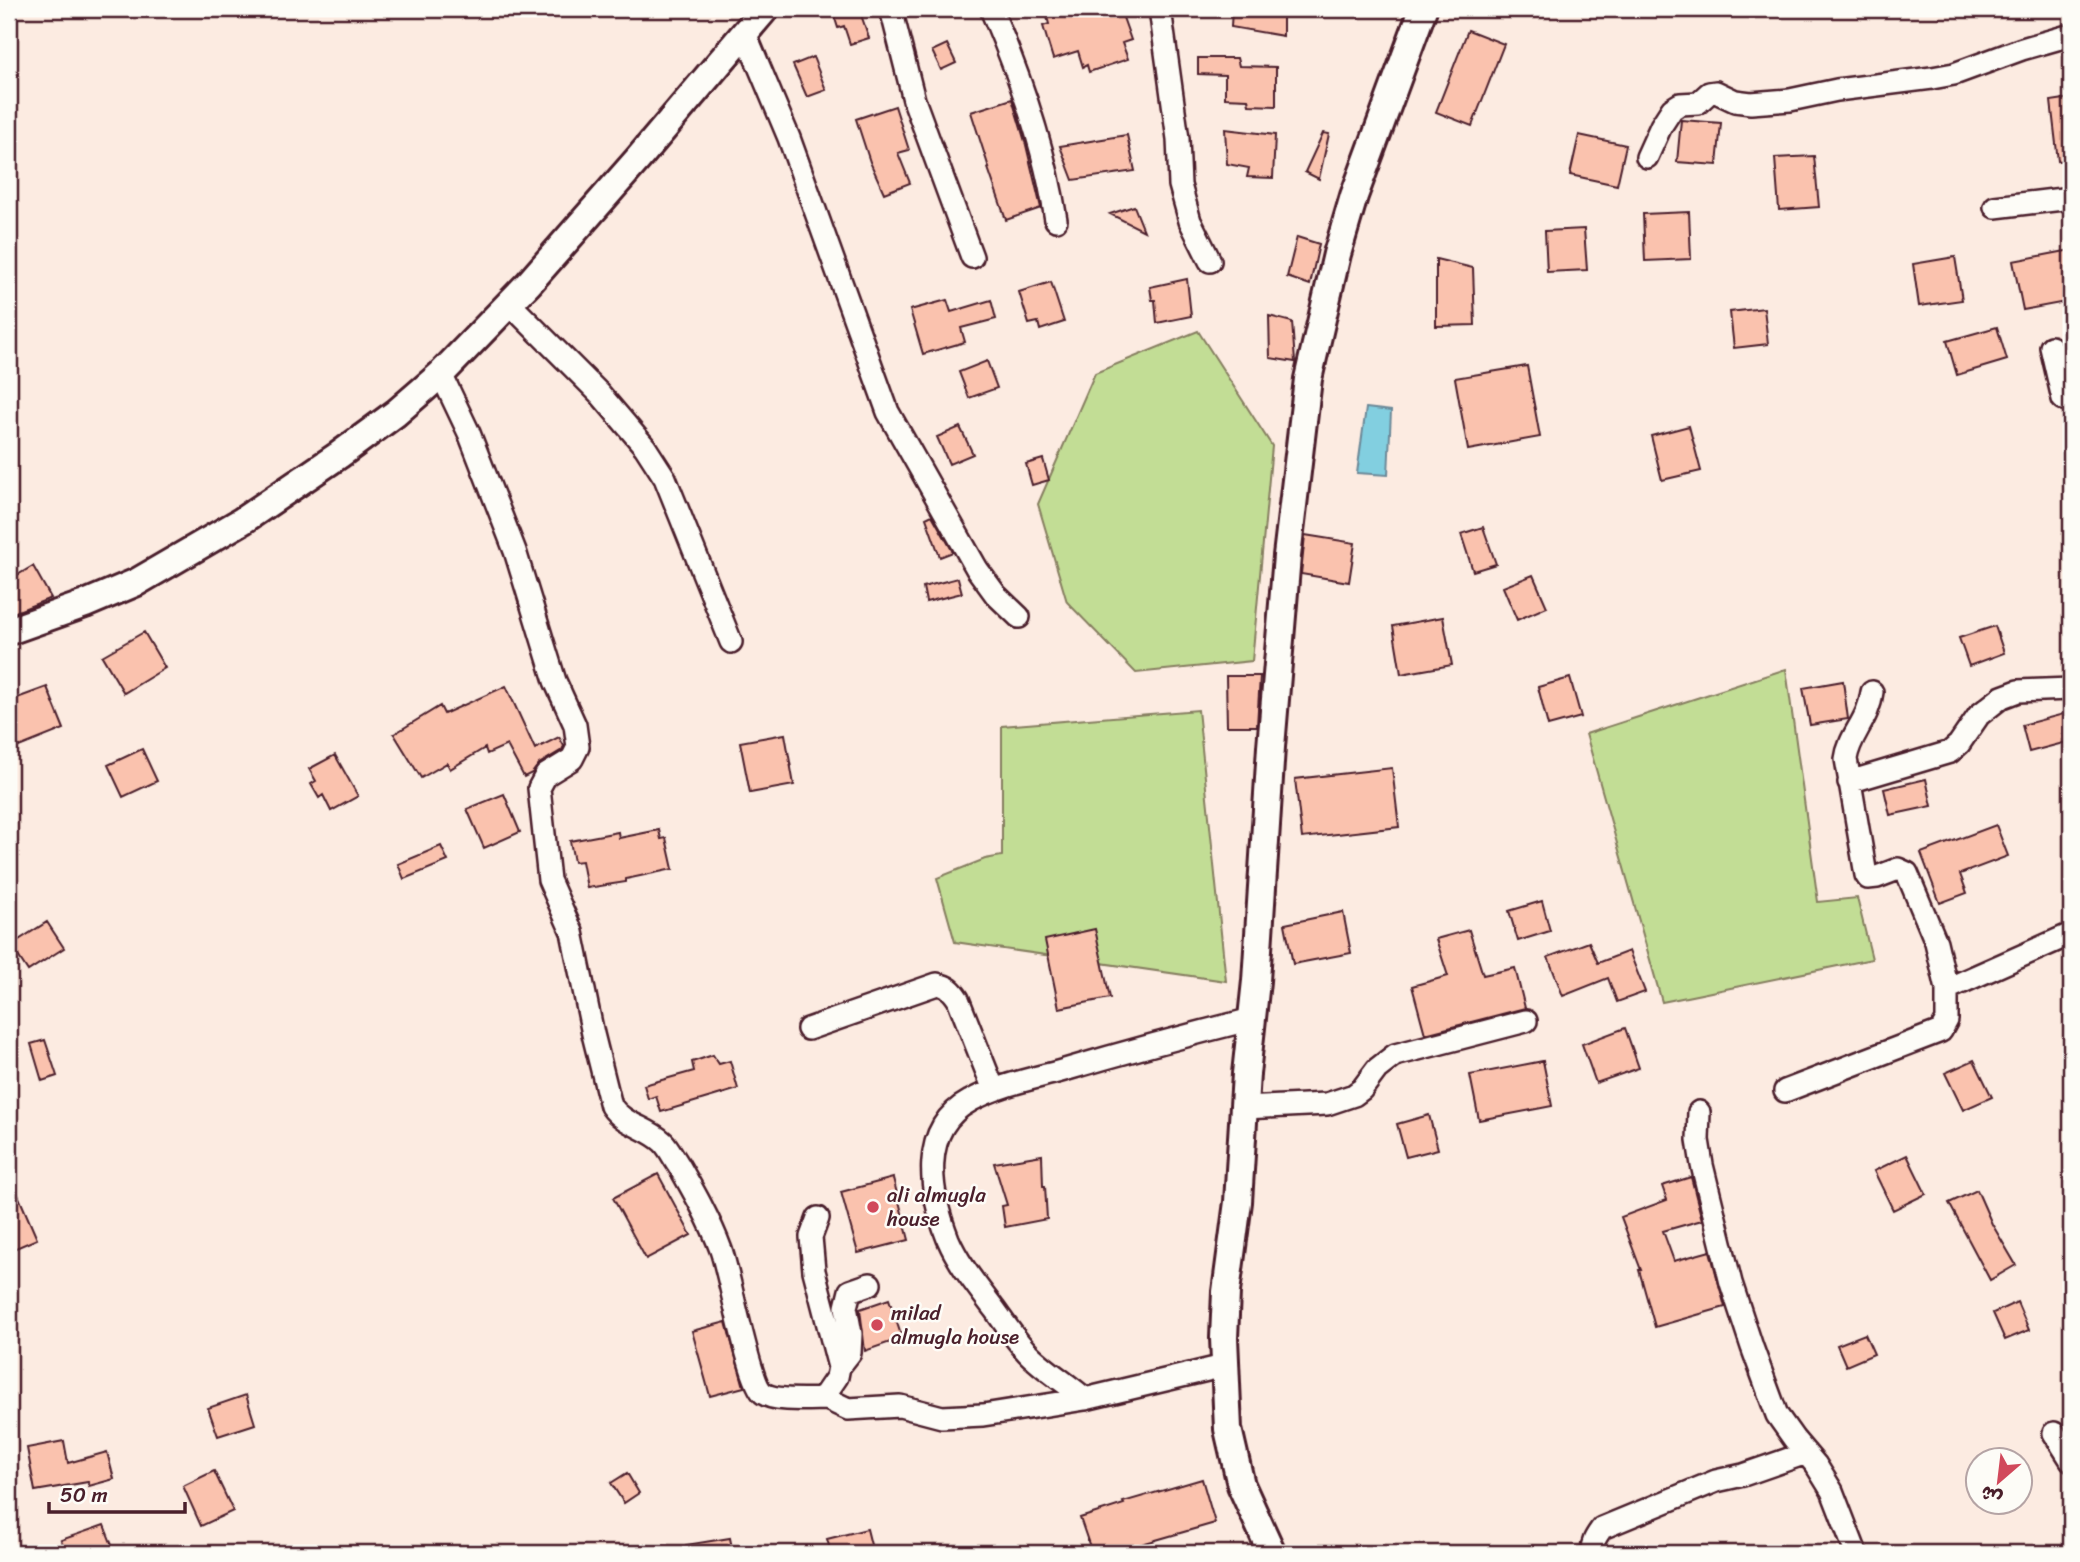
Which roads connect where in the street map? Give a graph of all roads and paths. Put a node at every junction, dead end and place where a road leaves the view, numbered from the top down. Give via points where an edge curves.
1 (765, 9) edge
2 (891, 9) edge
3 (991, 9) edge
4 (1160, 9) edge
5 (1423, 9) edge
6 (745, 33) junction
7 (2071, 35) edge
8 (1647, 157) dead end
9 (2071, 198) edge
10 (1994, 207) dead end
11 (1056, 220) dead end
12 (972, 257) dead end
13 (1210, 261) dead end
14 (509, 303) junction
15 (2051, 347) dead end
16 (440, 374) junction
17 (2071, 396) edge
18 (1019, 617) dead end
19 (9, 631) edge
20 (731, 642) dead end
21 (2071, 689) edge
22 (1872, 692) dead end
23 (1849, 782) junction
24 (2071, 934) edge
25 (1947, 989) junction
26 (1252, 1018) junction
27 (1527, 1021) dead end
28 (808, 1029) dead end
29 (994, 1090) junction
30 (1785, 1091) dead end
31 (1244, 1108) junction
32 (1699, 1112) dead end
33 (818, 1218) dead end
34 (870, 1284) dead end
35 (1224, 1366) junction
36 (839, 1367) junction
37 (827, 1399) junction
38 (1085, 1399) junction
39 (2054, 1433) dead end
40 (1806, 1453) junction
41 (2071, 1460) edge
42 (1272, 1553) edge
43 (1593, 1553) edge
44 (1856, 1553) edge

1 - 6 street
2 - 12 street via 914,100
3 - 11 street via 1039,141
4 - 13 street via 1180,185 1190,221
5 - 26 street via 1354,196 1308,379 1280,624
6 - 14 street
6 - 18 street via 793,150 888,412 977,569
7 - 8 street via 1932,78 1751,103 1709,93 1698,103 1672,109
9 - 10 street
14 - 16 street
14 - 20 street via 600,394 645,447 665,478
15 - 17 street via 2063,399
16 - 19 street via 339,455 242,521 137,582
16 - 37 street via 469,433 515,551 555,681 575,725 578,747 572,759 546,775 539,788 548,880 572,932 611,1106 624,1120 666,1145 702,1207 721,1250 759,1389 779,1398
21 - 23 street via 2018,691 2002,697 1979,715 1950,752
22 - 23 street via 1868,712 1846,752
23 - 25 street via 1866,875 1873,878 1898,869 1907,873 1936,942
24 - 25 street
25 - 30 street via 1947,1020 1941,1031
26 - 29 street
26 - 31 street
27 - 31 street via 1395,1055 1362,1089 1327,1104
28 - 29 street via 943,985 958,999
29 - 38 street via 969,1101 942,1128 932,1171 938,1208 967,1274 1008,1328 1028,1352
31 - 35 street via 1226,1292
32 - 40 street via 1702,1165 1731,1283 1777,1415
33 - 36 street via 811,1237 814,1271
34 - 36 street via 850,1290 846,1307 849,1353
35 - 38 street
35 - 42 street via 1228,1429 1241,1485
36 - 37 street via 825,1393
37 - 38 street via 848,1409 900,1406 942,1417
39 - 41 street
40 - 43 street via 1716,1481 1602,1528 1595,1537
40 - 44 street via 1832,1491

